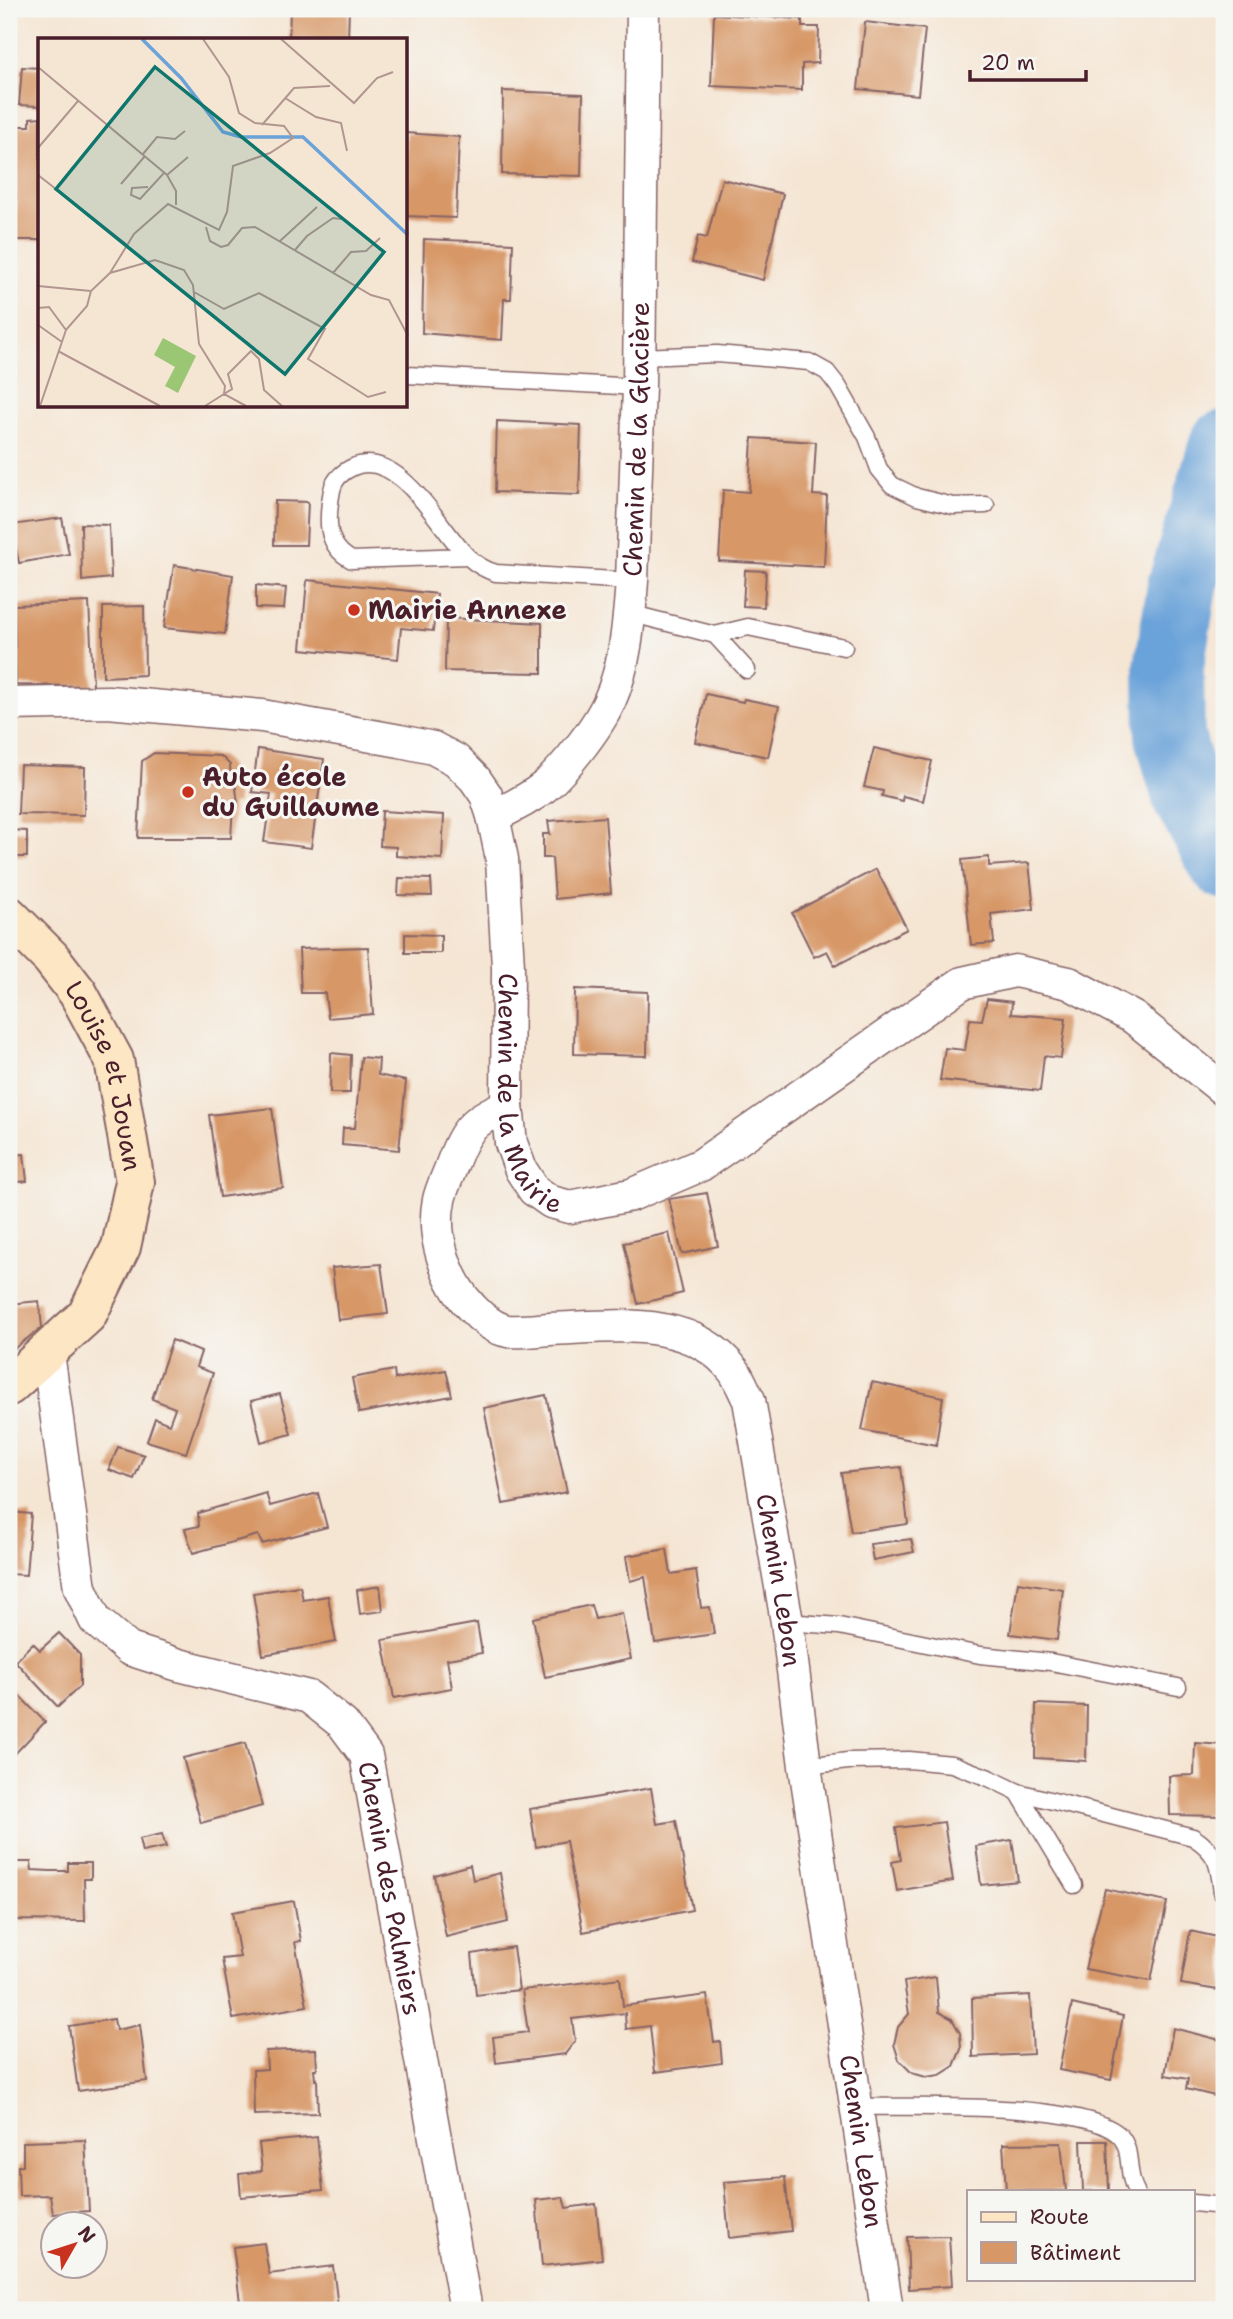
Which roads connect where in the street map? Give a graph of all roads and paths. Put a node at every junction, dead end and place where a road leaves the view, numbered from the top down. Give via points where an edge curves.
1 (643, 9) edge
2 (639, 372) junction
3 (408, 375) edge
4 (986, 505) dead end
5 (467, 556) junction
6 (632, 581) junction
7 (629, 613) junction
8 (715, 635) junction
9 (844, 647) dead end
10 (747, 670) dead end
11 (9, 704) edge
12 (493, 816) junction
13 (9, 916) edge
14 (1224, 1090) edge
15 (507, 1106) junction
16 (48, 1353) junction
17 (9, 1386) edge
18 (787, 1622) junction
19 (1178, 1687) dead end
20 (804, 1766) junction
21 (1018, 1792) junction
22 (1073, 1885) dead end
23 (1222, 1893) dead end
24 (856, 2107) junction
25 (1135, 2190) edge
26 (1194, 2203) edge
27 (1224, 2206) edge
28 (466, 2310) edge
29 (887, 2310) edge

1 - 2 street, Chemin de la Glacière
2 - 3 lane
2 - 4 lane via 717,354 809,362 827,372 838,386 867,437 879,470 892,485 953,506
2 - 6 street, Chemin de la Glacière
5 - 5 lane via 423,499 377,464 344,471 332,486 330,537 345,557
5 - 6 lane via 496,573
6 - 7 street, Chemin de la Glacière
7 - 8 lane
7 - 12 street, Chemin de la Glacière via 609,702 582,744 544,786
8 - 9 lane via 748,627
8 - 10 lane
11 - 12 street, Chemin de la Mairie via 108,702 262,716 433,748 456,760 475,779
12 - 15 street, Chemin de la Mairie via 502,859 508,967
13 - 16 main road, Louise et Jouan via 78,993 114,1060 135,1182 121,1247 93,1304
14 - 15 street, Chemin de la Mairie via 1134,1017 1069,983 1015,971 962,983 701,1165 631,1195 570,1207 551,1202 534,1190 512,1143
15 - 18 street, Chemin Lebon via 488,1113 460,1140 439,1201 438,1233 459,1294 482,1318 506,1331 643,1325 680,1333 717,1353 735,1372 749,1400
16 - 17 main road, Louise et Jouan
16 - 28 street, Chemin des Palmiers via 80,1588 96,1620 129,1649 309,1697 343,1724 366,1755
18 - 19 lane via 839,1626 980,1655 1051,1662
18 - 20 street, Chemin Lebon
20 - 21 lane via 909,1760 952,1764
20 - 24 street, Chemin Lebon
21 - 22 lane
21 - 23 lane via 1193,1837 1216,1857
24 - 25 lane via 1069,2114 1101,2123 1125,2144 1129,2180
24 - 29 street, Chemin Lebon
26 - 27 lane

